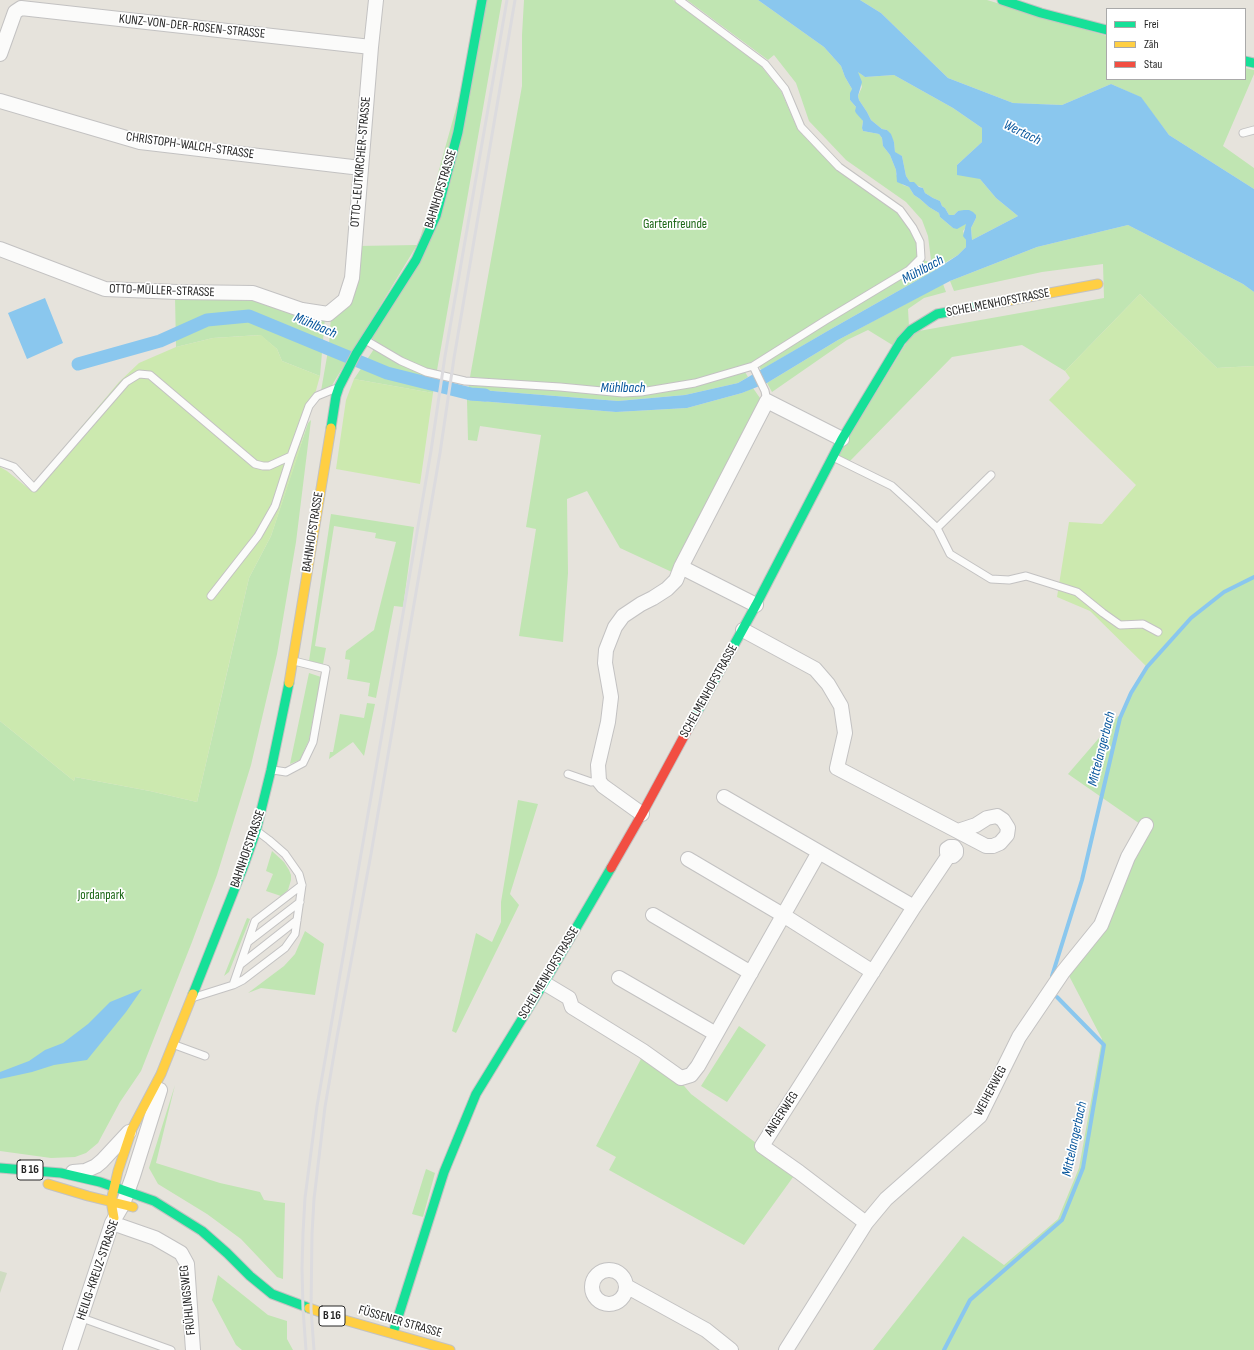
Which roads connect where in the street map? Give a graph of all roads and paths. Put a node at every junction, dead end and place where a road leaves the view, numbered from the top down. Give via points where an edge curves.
1 (376, 0) edge
2 (482, 0) edge
3 (679, 0) edge
4 (1002, 0) edge
5 (1106, 30) edge
6 (371, 47) junction
7 (0, 54) edge
8 (0, 101) edge
9 (1254, 130) edge
10 (1243, 133) dead end
11 (360, 168) junction
12 (0, 249) edge
13 (1098, 284) dead end
14 (328, 314) joint
15 (365, 340) junction
16 (755, 369) junction
17 (339, 387) junction
18 (766, 396) junction
19 (842, 439) junction
20 (291, 456) junction
21 (833, 457) junction
22 (0, 462) edge
23 (991, 474) dead end
24 (937, 528) junction
25 (681, 567) junction
26 (211, 596) dead end
27 (756, 605) junction
28 (743, 630) junction
29 (1158, 632) dead end
30 (293, 661) junction
31 (271, 770) junction
32 (568, 774) dead end
33 (599, 781) junction
34 (724, 797) dead end
35 (642, 814) junction
36 (1146, 825) dead end
37 (256, 831) junction
38 (958, 831) dead end
39 (818, 852) junction
40 (949, 855) dead end
41 (688, 859) dead end
42 (302, 885) junction
43 (300, 902) junction
44 (914, 907) junction
45 (653, 915) dead end
46 (783, 915) junction
47 (297, 920) junction
48 (248, 942) junction
49 (240, 964) junction
50 (873, 972) junction
51 (751, 973) junction
52 (619, 978) dead end
53 (544, 983) junction
54 (233, 985) junction
55 (191, 998) junction
56 (716, 1034) junction
57 (173, 1044) junction
58 (205, 1056) dead end
59 (161, 1074) junction
60 (132, 1128) junction
61 (0, 1169) edge
62 (61, 1173) junction
63 (119, 1196) junction
64 (140, 1209) dead end
65 (160, 1216) dead end
66 (113, 1221) junction
67 (866, 1223) junction
68 (202, 1232) junction
69 (626, 1286) dead end
70 (82, 1318) junction
71 (393, 1333) junction
72 (70, 1350) edge
73 (171, 1350) edge
74 (193, 1350) edge
75 (450, 1350) edge
76 (731, 1350) edge
77 (786, 1350) edge

1 - 6 street, OTTO-LEUTKIRCHER-STRASSE
2 - 15 street, BAHNHOFSTRASSE via 458,132 436,216 416,260
3 - 16 lane via 765,64 785,89 801,127 839,168 900,210 920,242 921,258 909,270 826,320
4 - 5 street via 1040,13
6 - 7 street, KUNZ-VON-DER-ROSEN-STRASSE via 21,8 15,12
6 - 11 street, OTTO-LEUTKIRCHER-STRASSE
8 - 11 street, CHRISTOPH-WALCH-STRASSE via 140,142
9 - 10 lane
11 - 14 street, OTTO-LEUTKIRCHER-STRASSE via 352,278 344,300
12 - 14 street, OTTO-MÜLLER-STRASSE via 105,289 253,293 302,310
13 - 19 street, SCHELMENHOFSTRASSE via 937,314 911,330 901,341
15 - 16 lane via 426,372 465,381 623,393 695,383
15 - 17 street, BAHNHOFSTRASSE
16 - 18 lane
17 - 20 lane via 317,396 309,406
17 - 30 street, BAHNHOFSTRASSE via 330,426
18 - 19 street
18 - 25 street
19 - 21 street, SCHELMENHOFSTRASSE
20 - 22 lane via 269,466 255,464 150,375 139,374 126,382 34,488 14,467
20 - 26 lane via 275,506 258,536
21 - 24 lane via 892,486
21 - 27 street, SCHELMENHOFSTRASSE
23 - 24 lane
24 - 29 lane via 950,554 991,579 1009,580 1026,576 1077,592 1120,625 1143,624
25 - 27 street
25 - 33 street via 676,580 667,589 623,616 610,639 605,663 611,697 598,766
27 - 28 street, SCHELMENHOFSTRASSE
28 - 35 street, SCHELMENHOFSTRASSE
28 - 38 street, SCHELMENHOFSTRASSE via 814,669 828,684 841,706 845,732 837,768
30 - 31 street, BAHNHOFSTRASSE
30 - 31 lane via 326,669 313,742 303,763 286,772
31 - 37 street, BAHNHOFSTRASSE
32 - 33 lane via 591,782
33 - 35 street
34 - 39 street
35 - 53 street, SCHELMENHOFSTRASSE
36 - 67 street, WEIHERWEG via 1128,857 1101,925 1063,972 1019,1037 980,1116 886,1199
37 - 42 lane via 286,854 299,874
37 - 55 street, BAHNHOFSTRASSE
39 - 44 street
39 - 46 street
40 - 44 street, ANGERWEG
41 - 46 street
42 - 43 lane
42 - 48 lane via 255,921
43 - 47 lane
43 - 48 lane
44 - 50 street, ANGERWEG
45 - 51 street
46 - 50 street
46 - 51 street
47 - 49 lane
47 - 54 lane via 295,934 285,948
48 - 49 lane
49 - 54 lane
50 - 67 street, ANGERWEG via 762,1146
51 - 56 street
52 - 56 street
53 - 56 street via 569,998 572,1007 681,1078 691,1075
53 - 71 street, SCHELMENHOFSTRASSE via 476,1094 444,1172
54 - 55 lane
55 - 57 street, BAHNHOFSTRASSE
57 - 58 lane
57 - 59 street, BAHNHOFSTRASSE
59 - 60 street, BAHNHOFSTRASSE
59 - 63 street, BAHNHOFSTRASSE via 160,1090
60 - 62 street, BAHNHOFSTRASSE via 96,1166 85,1171
60 - 63 street, BAHNHOFSTRASSE
61 - 62 street, B 16
61 - 63 street, B 16 via 88,1196
62 - 63 street, B 16 via 100,1182
63 - 64 street, B 16
63 - 66 street, HEILIG-KREUZ-STRASSE
63 - 68 street, FÜSSENER STRASSE / B 16 via 154,1201
65 - 68 street, FÜSSENER STRASSE / B 16
66 - 70 street, HEILIG-KREUZ-STRASSE
66 - 74 street, FRÜHLINGSWEG via 155,1238 181,1253 187,1264
67 - 77 street, WEIHERWEG
68 - 71 street, FÜSSENER STRASSE / B 16 via 272,1294 334,1317
69 - 76 street via 706,1330
70 - 72 street, HEILIG-KREUZ-STRASSE
70 - 73 lane
71 - 75 street, FÜSSENER STRASSE / B 16

